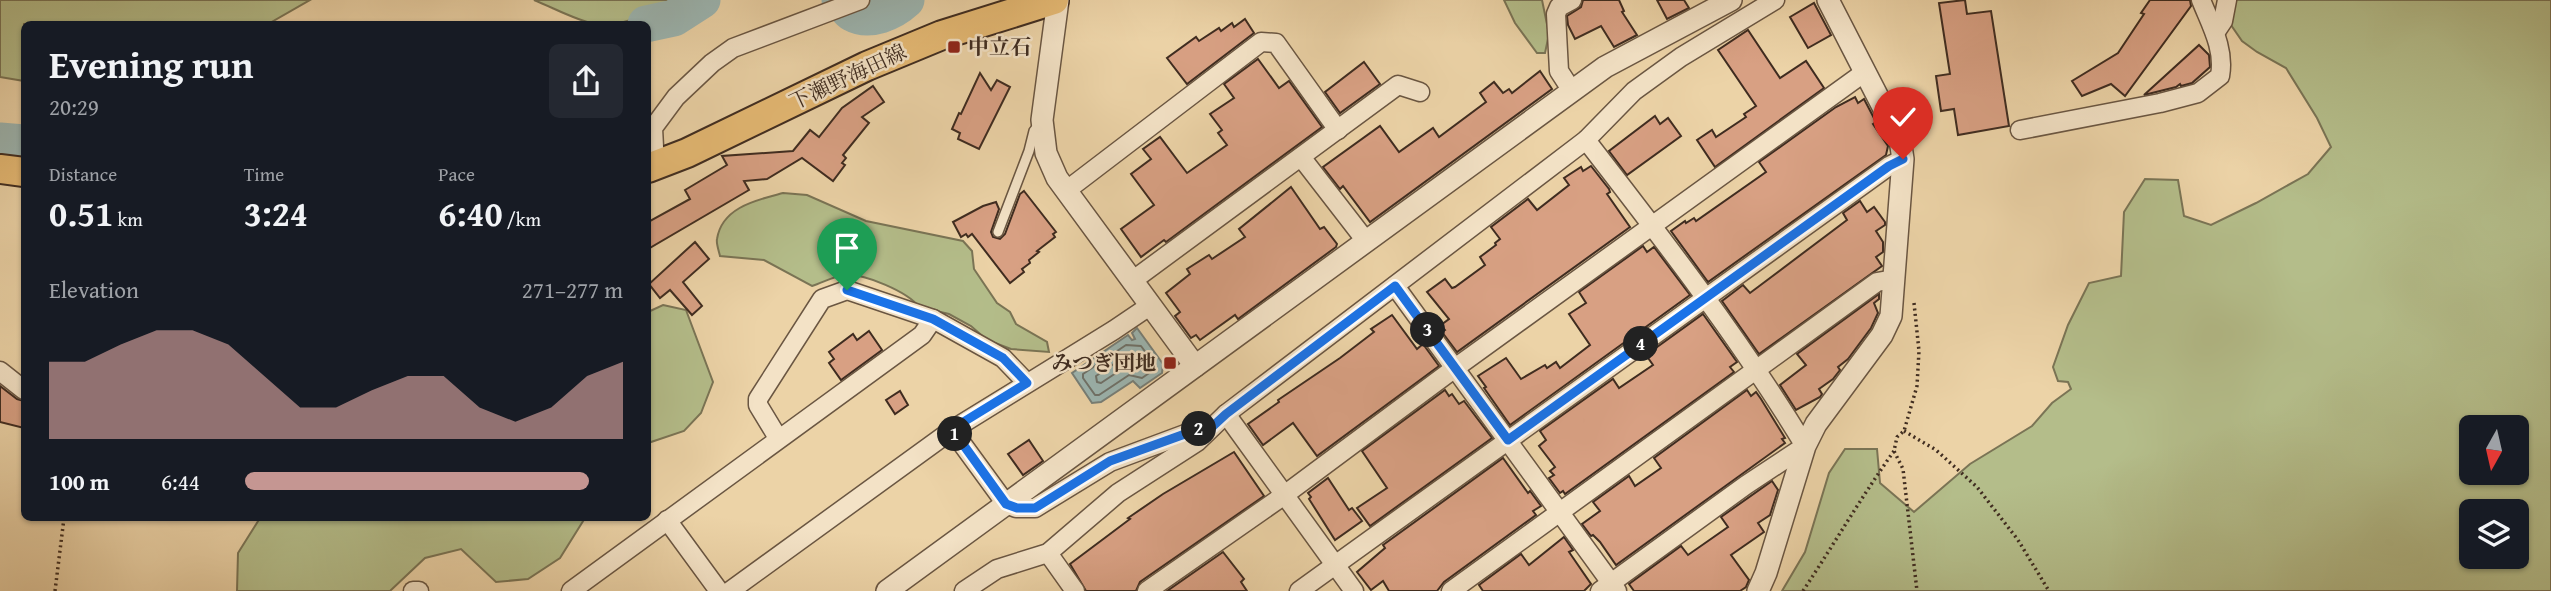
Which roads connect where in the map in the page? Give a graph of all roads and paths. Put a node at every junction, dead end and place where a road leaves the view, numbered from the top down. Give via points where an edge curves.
1 (860, 0) edge
2 (1056, 0) edge
3 (1572, 0) edge
4 (1731, 0) edge
5 (1775, 0) edge
6 (1828, 0) edge
7 (2201, 0) edge
8 (2227, 0) edge
9 (2215, 33) junction
10 (1865, 72) junction
11 (1572, 91) junction
12 (1420, 92) dead end
13 (1042, 121) junction
14 (1338, 130) junction
15 (2020, 130) dead end
16 (1586, 139) junction
17 (1301, 157) junction
18 (1903, 159) junction
19 (651, 167) edge
20 (0, 169) edge
21 (21, 172) edge
22 (1067, 191) junction
23 (1652, 225) junction
24 (998, 232) dead end
25 (1366, 241) junction
26 (1894, 279) junction
27 (1132, 281) junction
28 (1395, 286) junction
29 (1704, 298) junction
30 (1914, 301) dead end
31 (1151, 305) junction
32 (933, 319) junction
33 (1195, 366) junction
34 (1455, 368) junction
35 (1755, 370) junction
36 (0, 371) edge
37 (1027, 383) junction
38 (21, 388) edge
39 (1226, 414) junction
40 (1212, 427) junction
41 (952, 429) junction
42 (1904, 431) junction
43 (778, 438) junction
44 (1508, 440) junction
45 (1805, 446) junction
46 (1894, 451) junction
47 (1283, 496) junction
48 (1006, 504) junction
49 (1560, 512) junction
50 (667, 520) junction
51 (64, 521) edge
52 (1048, 553) junction
53 (1334, 566) junction
54 (1610, 588) edge
55 (55, 591) edge
56 (413, 591) edge
57 (419, 591) edge
58 (571, 591) edge
59 (719, 591) edge
60 (730, 591) edge
61 (887, 591) edge
62 (964, 591) edge
63 (1075, 591) edge
64 (1147, 591) edge
65 (1300, 591) edge
66 (1354, 591) edge
67 (1451, 591) edge
68 (1758, 591) edge
69 (1804, 591) edge
70 (1917, 591) edge
71 (2049, 591) edge

1 - 19 street via 733,48 712,63 676,97 653,128
2 - 13 street
2 - 19 main road, 下瀬野海田線 via 942,35
3 - 11 street via 1556,14 1559,71
4 - 11 street via 1605,67
5 - 16 street via 1634,91
6 - 10 street
7 - 9 street
8 - 9 street
9 - 15 street via 2223,61 2220,76 2198,93
10 - 18 street via 1900,140
10 - 23 street
11 - 25 street
12 - 14 street via 1398,85
13 - 22 street via 1046,153
13 - 24 lane via 1034,131
14 - 17 street
14 - 22 street via 1276,43 1262,42
16 - 23 street
16 - 28 street
17 - 25 street
17 - 27 street
18 - 26 street
18 - 29 street
20 - 21 main road
22 - 27 street
23 - 29 street
23 - 34 street
25 - 33 street
26 - 35 street via 1877,282
26 - 45 street via 1891,316 1882,335 1816,424
27 - 31 street
28 - 34 street
28 - 39 street
29 - 35 street
29 - 44 street
30 - 42 path via 1917,386
31 - 33 street
31 - 37 street
32 - 37 street via 1003,358
32 - 43 street via 922,335
32 - 43 street via 847,290 822,299 758,399
33 - 48 street
34 - 44 street
34 - 47 street
35 - 45 street
35 - 49 street
36 - 38 street
37 - 41 street
39 - 40 street
39 - 47 street
40 - 48 street via 1110,461 1035,508
40 - 52 street via 1197,443 1118,493
41 - 48 street
41 - 60 street
42 - 46 path
42 - 71 path via 1936,450 1977,487 2018,540
43 - 50 street
44 - 49 street
44 - 53 street
45 - 54 street
45 - 68 street
46 - 69 path
46 - 70 path via 1903,469
47 - 53 street
47 - 64 street
48 - 61 street
49 - 54 street
49 - 67 street
50 - 58 street
50 - 59 street
51 - 55 path
52 - 62 street via 997,569
52 - 63 street
53 - 65 street
53 - 66 street
56 - 57 street

